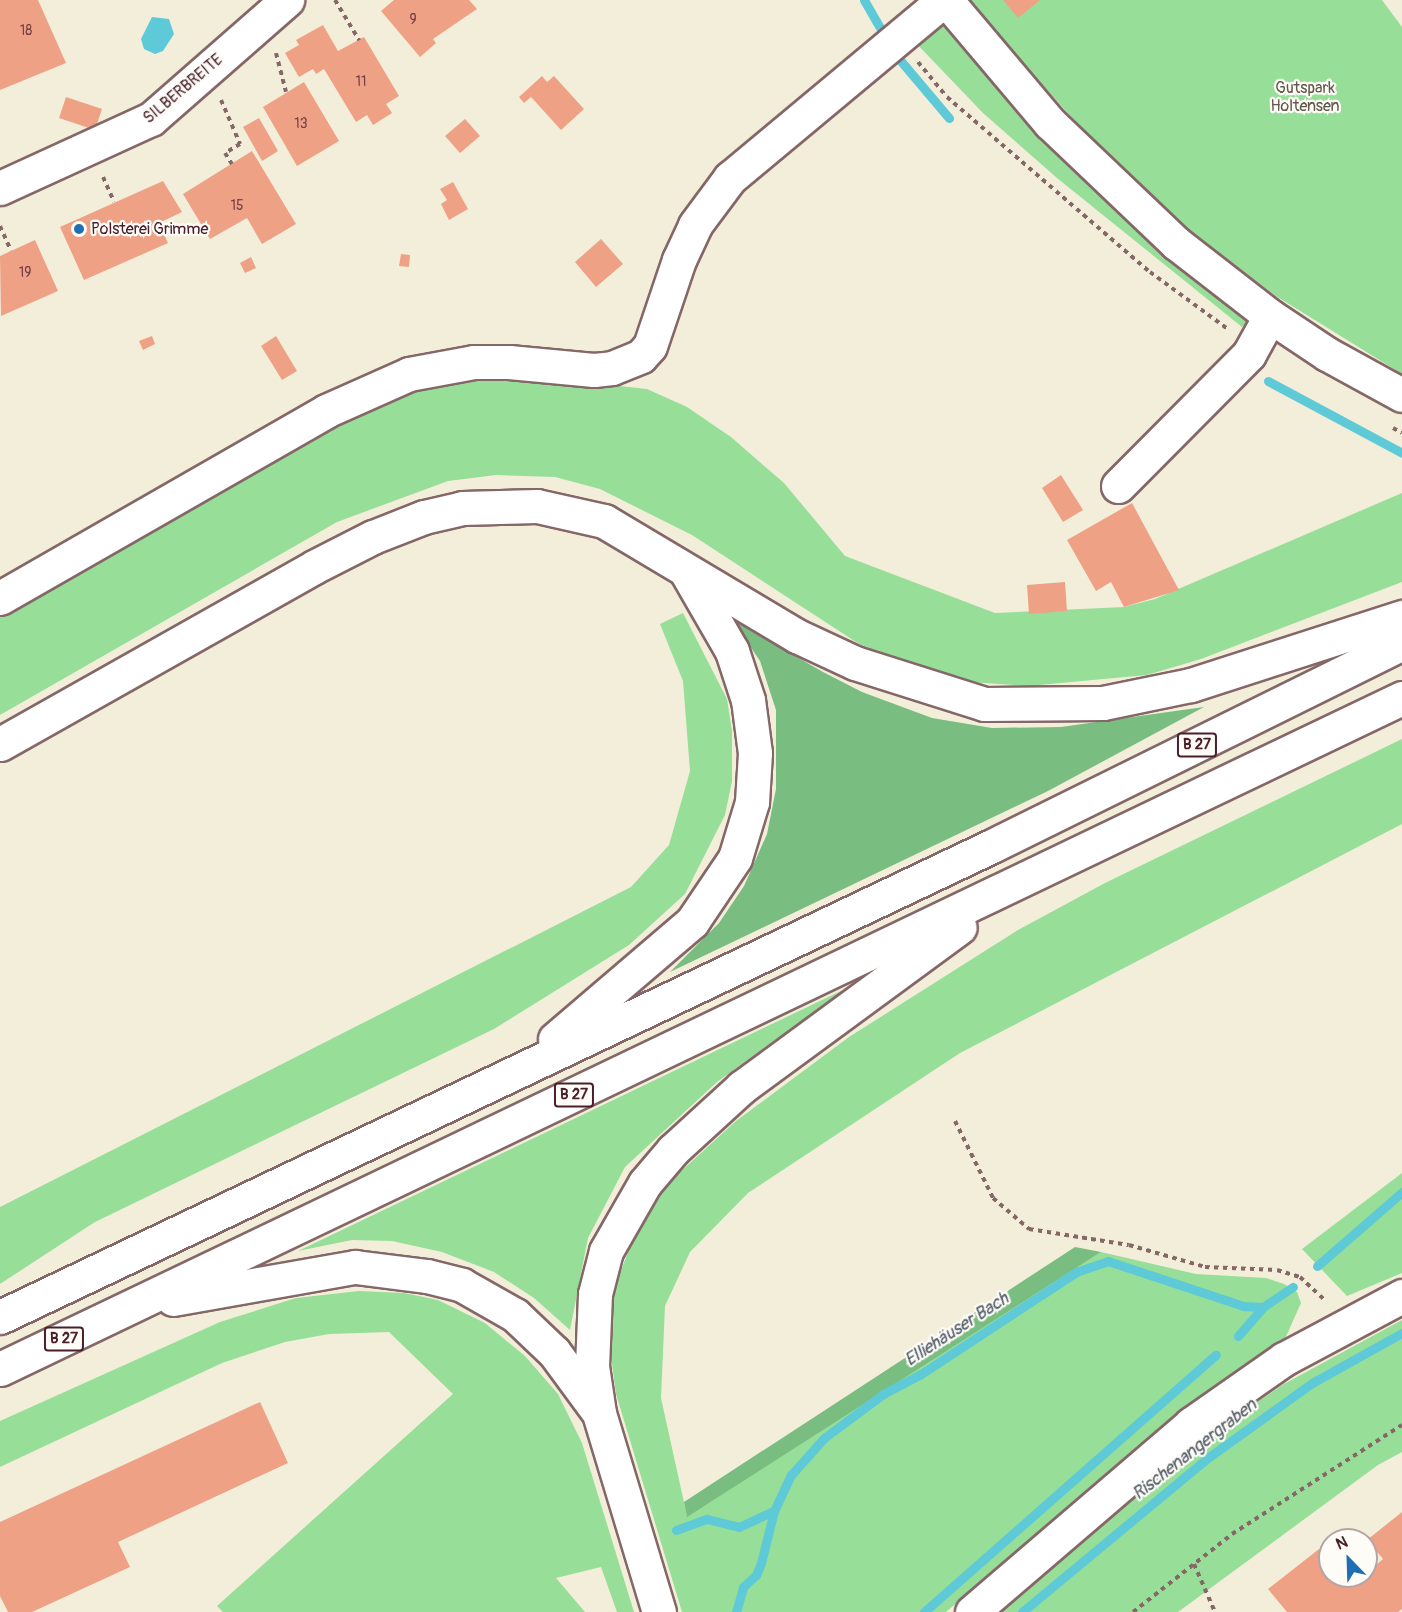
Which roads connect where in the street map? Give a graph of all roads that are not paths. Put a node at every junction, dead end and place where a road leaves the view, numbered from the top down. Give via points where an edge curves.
1 (287, 0) edge
2 (945, 0) edge
3 (0, 188) edge
4 (1270, 316) junction
5 (1402, 395) edge
6 (1118, 486) dead end
7 (686, 572) junction
8 (0, 598) edge
9 (1402, 617) edge
10 (1402, 643) edge
11 (1402, 698) edge
12 (0, 744) edge
13 (1021, 882) junction
14 (518, 1070) junction
15 (1402, 1296) edge
16 (127, 1308) junction
17 (0, 1317) edge
18 (0, 1370) edge
19 (599, 1413) junction
20 (659, 1612) edge
21 (972, 1612) edge

1 - 3 main road, SILBERBREITE via 151,119 126,134
2 - 4 main road via 1050,123 1107,180 1176,243
2 - 8 main road via 730,178 695,225 650,346 640,356 612,368 594,370 509,362 474,363 410,374 326,411
4 - 5 main road via 1327,354
4 - 6 main road via 1249,354
7 - 9 main road via 796,636 855,663 984,704 1103,703 1191,685
7 - 12 main road via 638,538 572,511 498,505 424,517 314,567
7 - 14 main road via 732,651 748,700 755,753 752,802 735,858 692,922
10 - 14 main road, B 27 via 992,846
11 - 13 main road, B 27
13 - 16 main road, B 27
13 - 19 main road via 742,1087 673,1150 645,1183 606,1251 595,1294 592,1366
14 - 17 main road, B 27
15 - 21 main road via 1284,1359 1191,1424
16 - 18 main road, B 27
16 - 19 main road via 355,1267 427,1276 462,1286 515,1315 554,1352
19 - 20 main road

